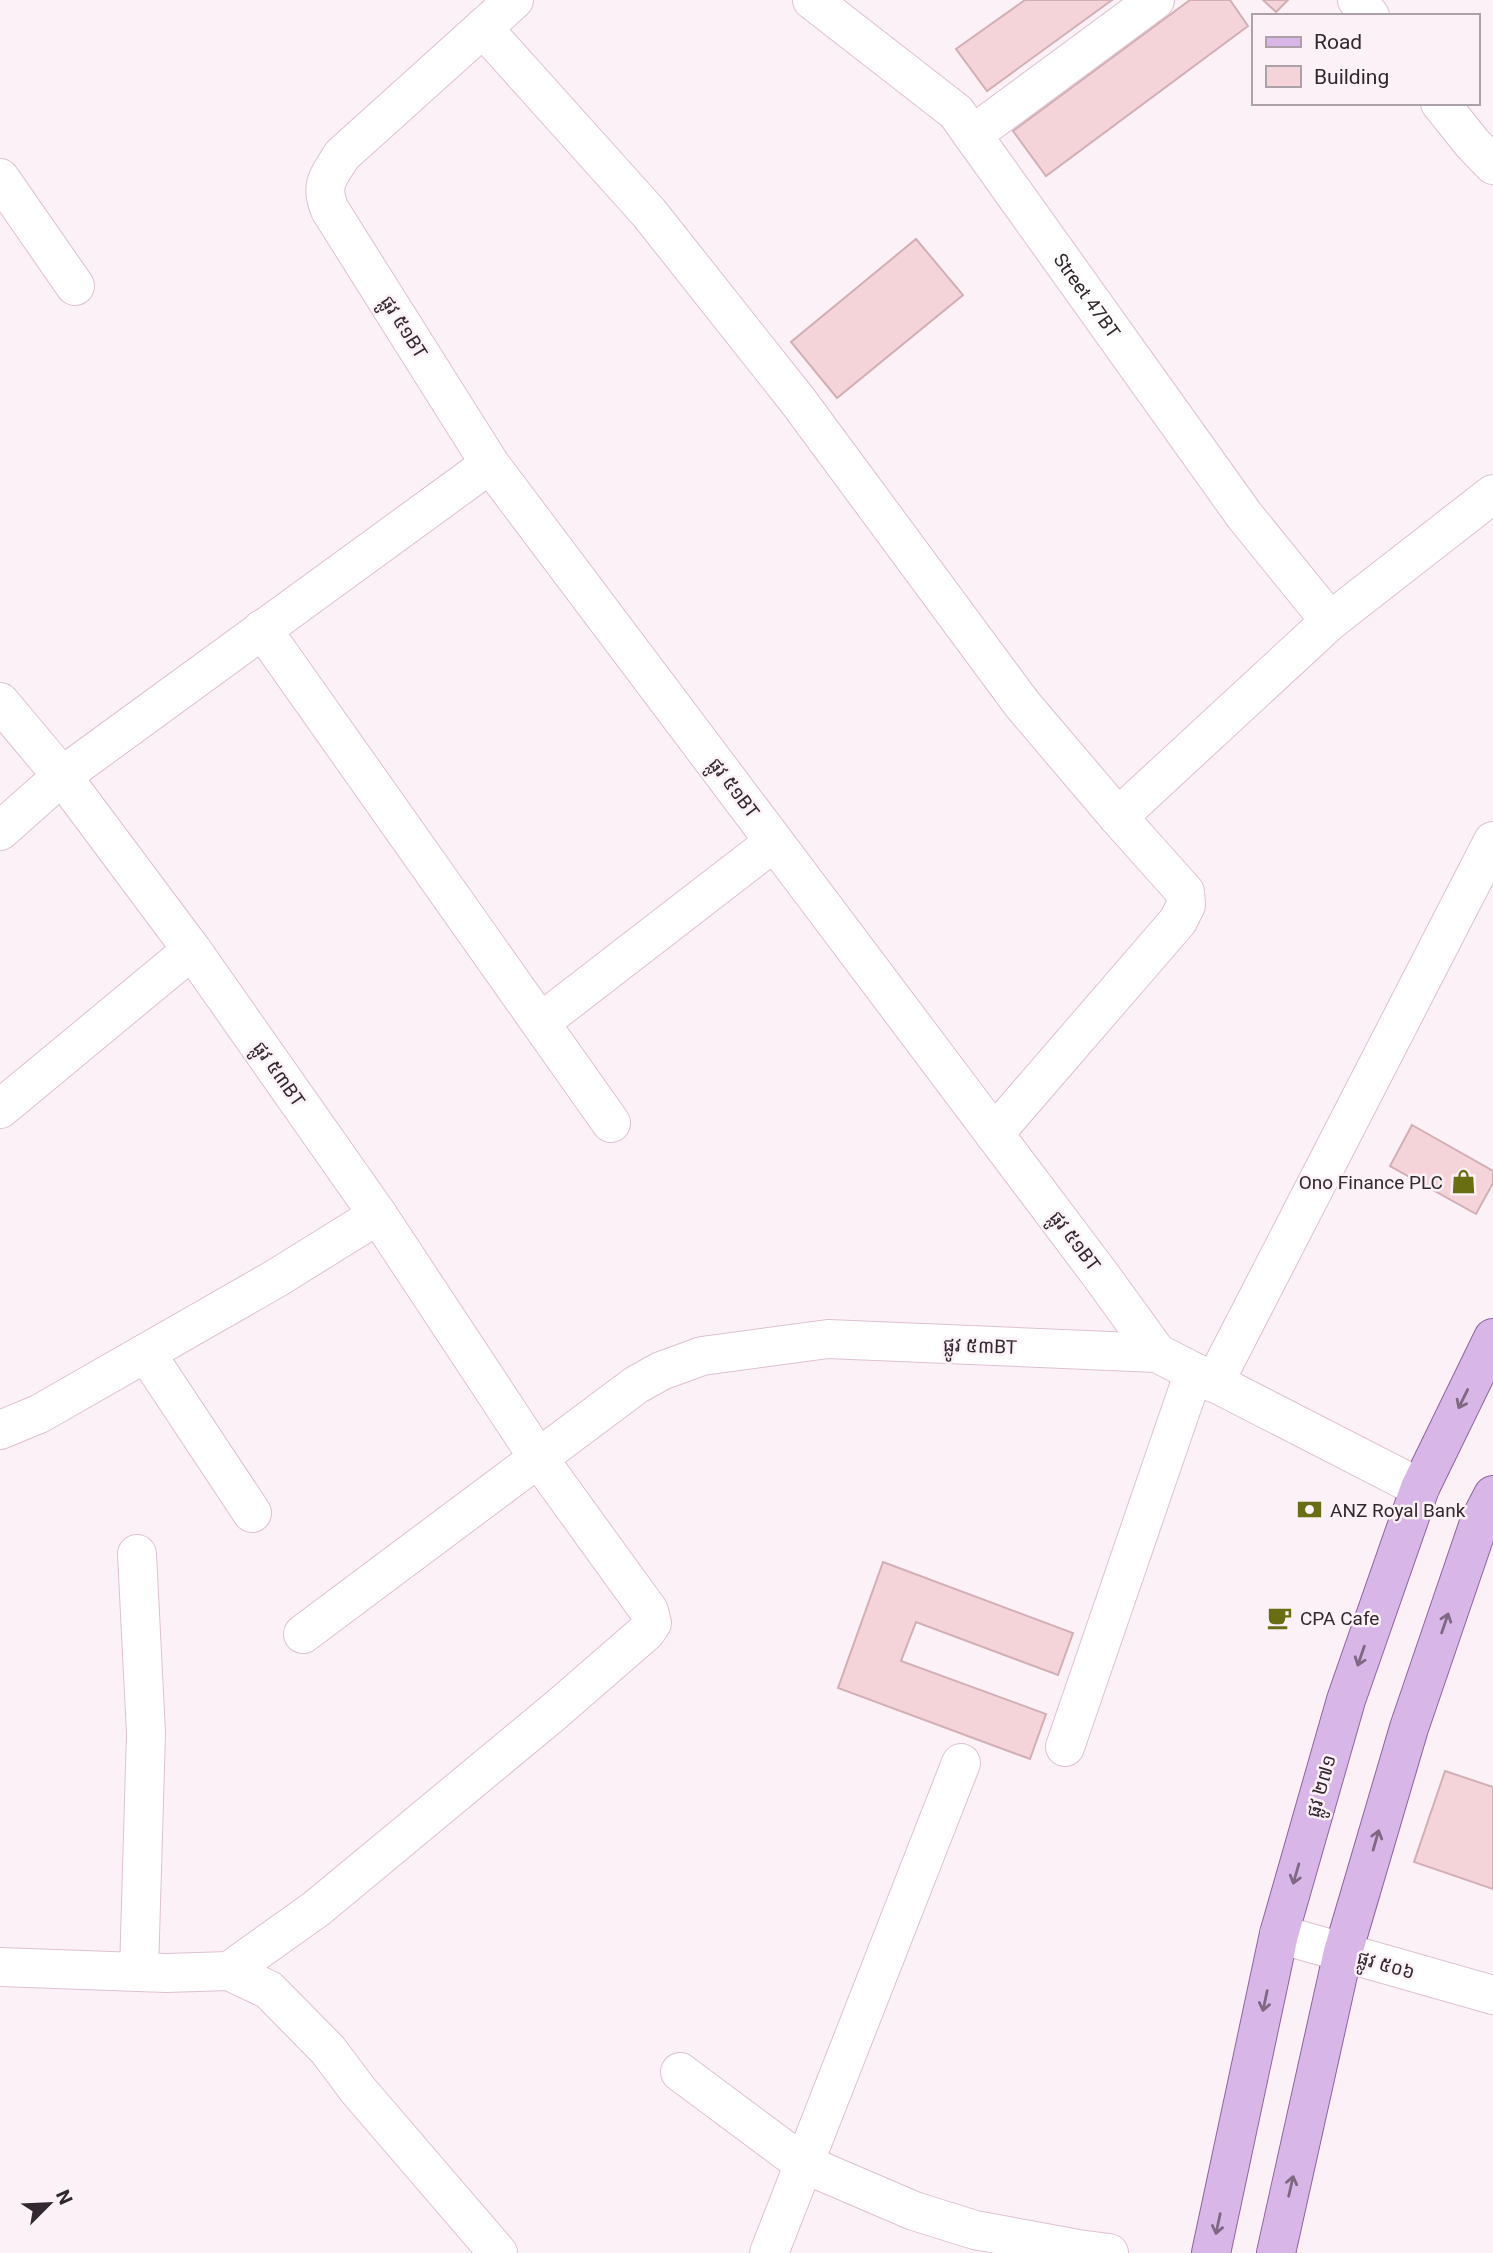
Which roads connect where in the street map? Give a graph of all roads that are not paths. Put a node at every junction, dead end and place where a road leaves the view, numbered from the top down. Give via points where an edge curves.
1 (514, 0) edge
2 (812, 0) edge
3 (1155, 0) edge
4 (1357, 0) edge
5 (1368, 14) edge
6 (483, 28) junction
7 (1442, 105) edge
8 (972, 135) junction
9 (1493, 165) edge
10 (0, 178) edge
11 (75, 286) dead end
12 (490, 464) junction
13 (1493, 494) edge
14 (1330, 621) junction
15 (262, 629) junction
16 (0, 702) edge
17 (62, 776) junction
18 (1118, 817) junction
19 (0, 831) edge
20 (1493, 841) edge
21 (774, 842) junction
22 (192, 950) junction
23 (541, 1023) junction
24 (0, 1109) edge
25 (611, 1123) dead end
26 (994, 1134) junction
27 (378, 1215) junction
28 (1493, 1338) edge
29 (146, 1353) junction
30 (1157, 1353) junction
31 (1204, 1377) junction
32 (0, 1430) edge
33 (539, 1459) junction
34 (1420, 1488) junction
35 (1493, 1494) edge
36 (252, 1513) dead end
37 (137, 1554) dead end
38 (303, 1634) dead end
39 (1065, 1747) dead end
40 (961, 1762) dead end
41 (1279, 1934) junction
42 (1343, 1952) junction
43 (0, 1967) edge
44 (139, 1971) junction
45 (229, 1971) junction
46 (1493, 1996) edge
47 (680, 2072) dead end
48 (802, 2163) junction
49 (1026, 2247) edge
50 (498, 2253) edge
51 (769, 2253) edge
52 (1110, 2253) edge
53 (1211, 2253) edge
54 (1276, 2253) edge

1 - 6 street
2 - 8 street, Street 47BT via 956,112
3 - 8 street
4 - 5 street
6 - 12 street, ផ្លូវ ៥១BT via 342,155 326,181 324,196
6 - 18 street via 657,224 798,401 1022,704
7 - 9 street
8 - 14 street, Street 47BT via 1244,515
10 - 11 street
12 - 15 street
12 - 21 street, ផ្លូវ ៥១BT
13 - 14 street
14 - 18 street
15 - 17 street
15 - 23 street
16 - 17 street, ផ្លូវ ៥៣BT
17 - 19 street
17 - 22 street, ផ្លូវ ៥៣BT
18 - 26 street via 1185,892 1186,905 1178,921
20 - 31 street
21 - 23 street
21 - 26 street, ផ្លូវ ៥១BT
22 - 24 street
22 - 27 street, ផ្លូវ ៥៣BT
23 - 25 street
26 - 30 street, ផ្លូវ ៥១BT
27 - 29 street
27 - 33 street, ផ្លូវ ៥៣BT
28 -> 34 main road, ផ្លូវ ២៧១
29 - 32 street via 39,1414
29 - 36 street
30 - 31 street, ផ្លូវ ៥៣BT
30 - 33 street, ផ្លូវ ៥៣BT via 828,1339 702,1356 636,1385
31 - 34 street, ផ្លូវ ៥៣BT
31 - 39 street
33 - 38 street
33 - 45 street, ផ្លូវ ៥៣BT via 649,1611 652,1623 555,1711 316,1909
34 -> 41 main road, ផ្លូវ ២៧១ via 1346,1700
42 -> 35 main road via 1409,1728
37 - 44 street via 146,1733
40 - 48 street
41 - 42 street, ផ្លូវ ៥០៦
41 -> 53 main road, ផ្លូវ ២៧១
42 - 46 street, ផ្លូវ ៥០៦
54 -> 42 main road
43 - 44 street
44 - 45 street
45 - 50 street via 269,1990 328,2050
47 - 48 street
48 - 49 street via 914,2211
48 - 51 street
49 - 52 street

